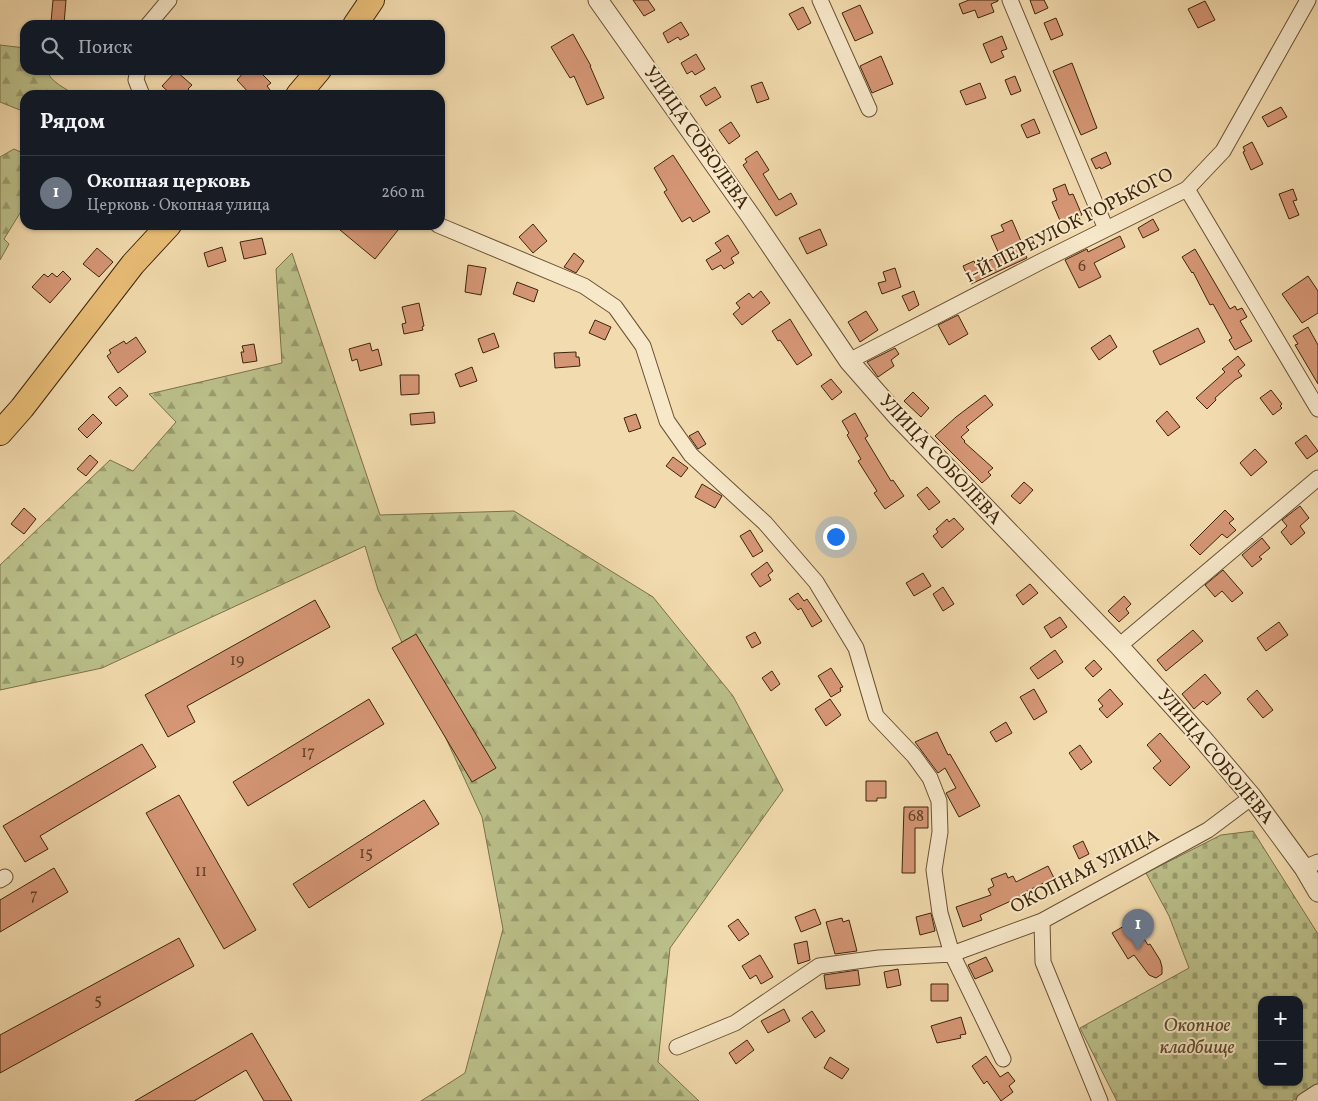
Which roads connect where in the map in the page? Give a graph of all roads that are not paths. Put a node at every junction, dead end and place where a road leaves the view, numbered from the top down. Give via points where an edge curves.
1 (169, 0) edge
2 (372, 0) edge
3 (598, 0) edge
4 (820, 0) edge
5 (1010, 0) edge
6 (1308, 0) edge
7 (152, 20) edge
8 (358, 20) edge
9 (137, 75) edge
10 (316, 75) edge
11 (140, 90) edge
12 (302, 90) edge
13 (869, 109) dead end
14 (1187, 189) junction
15 (445, 228) edge
16 (1106, 229) junction
17 (164, 230) edge
18 (849, 361) junction
19 (1318, 409) edge
20 (0, 433) edge
21 (1318, 478) edge
22 (1119, 646) junction
23 (1252, 797) junction
24 (1311, 865) edge
25 (1318, 892) edge
26 (1042, 921) junction
27 (952, 954) junction
28 (677, 1047) dead end
29 (1003, 1060) dead end
30 (1318, 1092) edge
31 (1100, 1101) edge
32 (1304, 1101) edge

1 - 7 street
2 - 8 main road
3 - 18 street, УЛИЦА СОБОЛЕВА
4 - 13 street
5 - 16 street
6 - 14 street, 1-Й ПЕРЕУЛОК ГОРЬКОГО via 1223,151
9 - 11 street
10 - 12 main road
14 - 16 street, 1-Й ПЕРЕУЛОК ГОРЬКОГО
14 - 19 street
15 - 27 street via 584,286 615,307 643,346 667,421 691,456 764,523 816,582 856,648 876,716 914,756 930,778 939,801 940,832 934,870 940,912
16 - 18 street, 1-Й ПЕРЕУЛОК ГОРЬКОГО
17 - 20 main road via 133,264
18 - 22 street, УЛИЦА СОБОЛЕВА via 898,417
21 - 22 street
22 - 23 street, УЛИЦА СОБОЛЕВА
23 - 24 street, УЛИЦА СОБОЛЕВА
23 - 26 street, ОКОПНАЯ УЛИЦА via 1208,830
24 - 25 street, УЛИЦА СОБОЛЕВА
26 - 27 street, ОКОПНАЯ УЛИЦА
26 - 31 street via 1043,962
27 - 28 street, ОКОПНАЯ УЛИЦА via 879,958 819,966 735,1023
27 - 29 street
30 - 32 street

